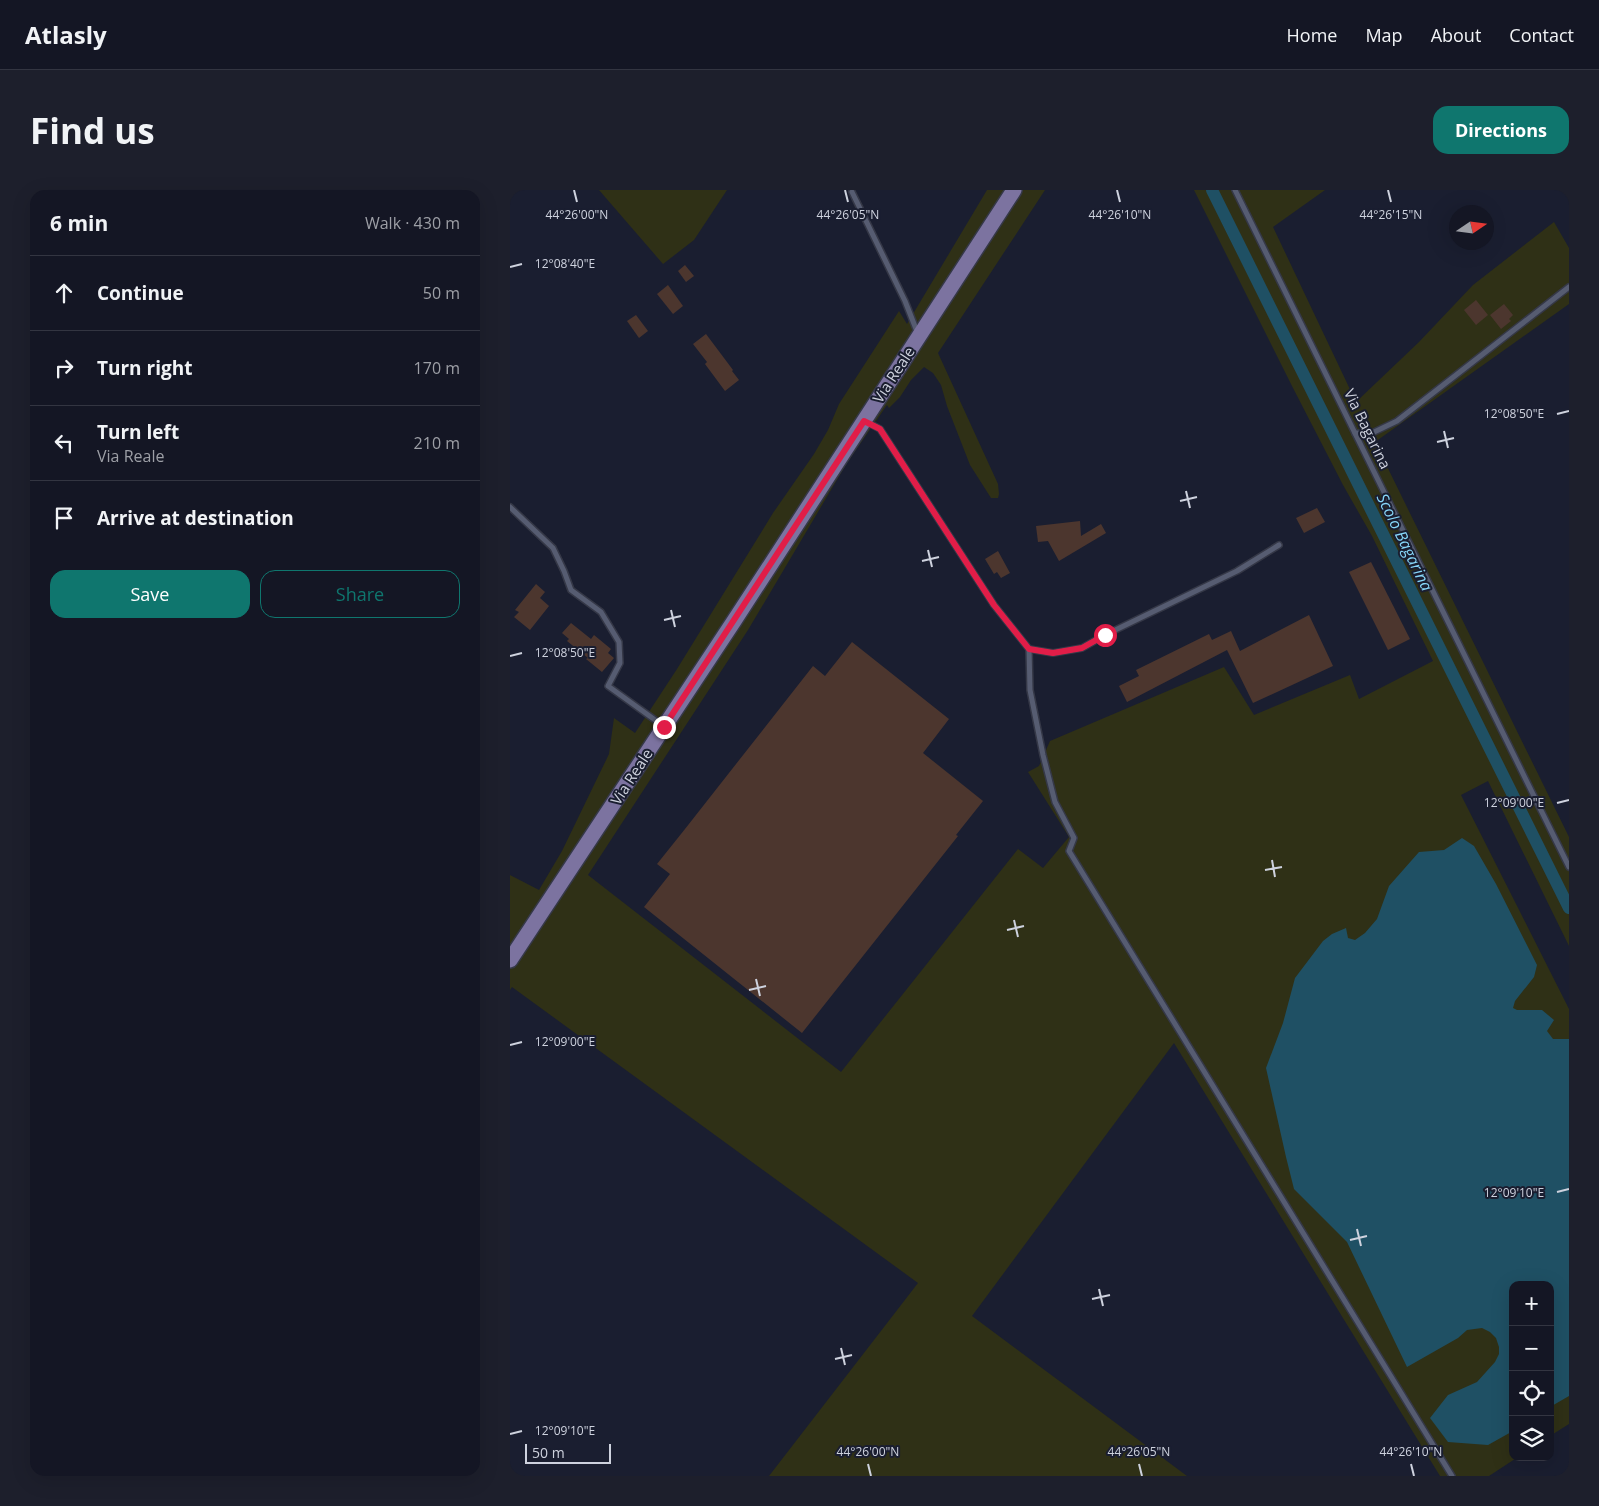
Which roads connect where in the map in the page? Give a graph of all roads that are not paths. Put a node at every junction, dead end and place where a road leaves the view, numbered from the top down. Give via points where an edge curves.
1 (1014, 190) edge
2 (1235, 190) edge
3 (852, 192) dead end
4 (1569, 287) edge
5 (919, 337) junction
6 (864, 421) junction
7 (1355, 433) junction
8 (510, 506) edge
9 (1279, 544) dead end
10 (1029, 649) junction
11 (664, 727) junction
12 (1569, 867) edge
13 (510, 960) edge
14 (1452, 1476) edge

1 - 5 main road, Via Reale
2 - 7 lane, Via Bagarina
3 - 5 lane
4 - 7 lane via 1397,421 1370,434
5 - 6 main road, Via Reale
6 - 10 lane via 880,429 994,605
6 - 11 main road, Via Reale
7 - 12 lane, Via Bagarina
8 - 11 lane via 553,548 571,590 601,612 619,642 620,663 608,686
9 - 10 lane via 1238,571 1082,648 1053,653
10 - 14 lane via 1030,690 1043,755 1055,802 1074,838 1069,851
11 - 13 main road, Via Reale

